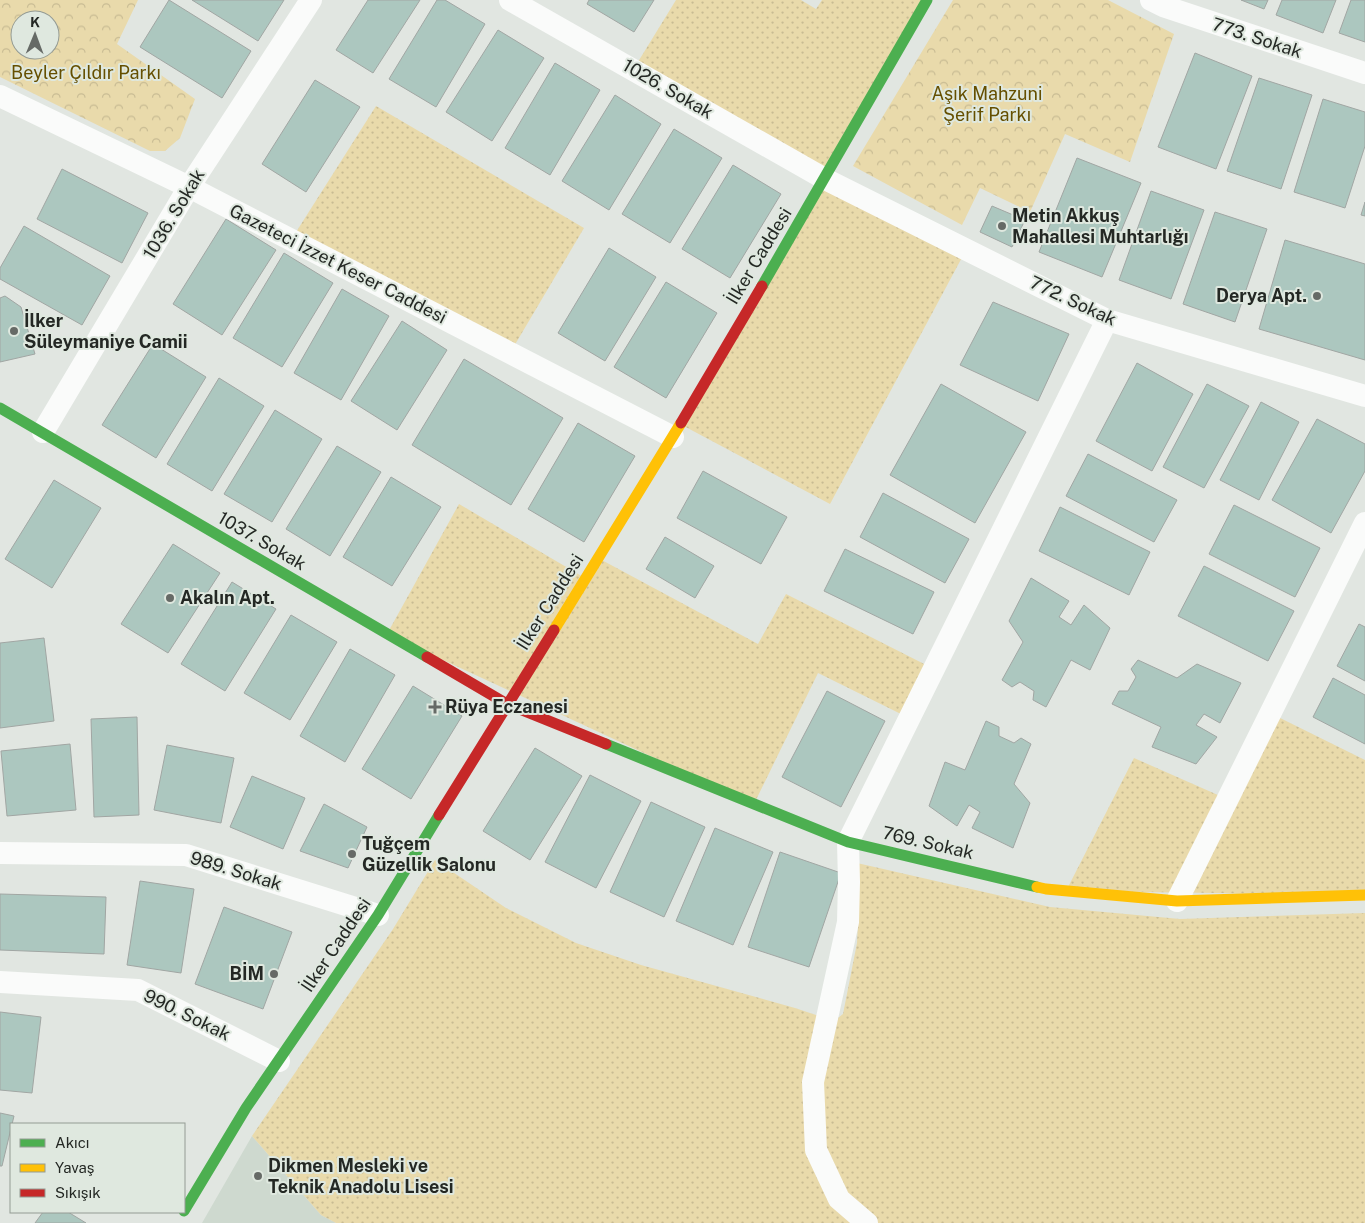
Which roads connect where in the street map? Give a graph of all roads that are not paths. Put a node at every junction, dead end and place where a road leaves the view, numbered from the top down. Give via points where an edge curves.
1 (311, 0) edge
2 (510, 0) edge
3 (927, 0) edge
4 (1150, 0) edge
5 (1365, 73) edge
6 (0, 96) edge
7 (825, 179) junction
8 (189, 187) junction
9 (1107, 320) junction
10 (1365, 396) edge
11 (0, 408) edge
12 (43, 432) junction
13 (673, 437) junction
14 (1365, 523) edge
15 (507, 704) junction
16 (848, 842) junction
17 (0, 853) edge
18 (1365, 895) edge
19 (1176, 901) junction
20 (378, 915) junction
21 (0, 982) edge
22 (279, 1061) junction
23 (185, 1209) edge
24 (867, 1223) edge

1 - 8 street, 1036. Sokak
2 - 7 street, 1026. Sokak
3 - 7 street, İlker Caddesi
4 - 5 street, 773. Sokak
6 - 8 street, Gazeteci İzzet Keser Caddesi
7 - 9 street, 772. Sokak
7 - 13 street, İlker Caddesi
8 - 12 street, 1036. Sokak
8 - 13 street, Gazeteci İzzet Keser Caddesi
9 - 10 street, 772. Sokak
9 - 16 street
11 - 12 street, 1037. Sokak
12 - 15 street, 1037. Sokak
13 - 15 street, İlker Caddesi
14 - 19 street
15 - 16 street, 769. Sokak
15 - 20 street, İlker Caddesi
16 - 19 street, 769. Sokak via 1046,889
16 - 24 street via 848,922 813,1082 816,1150 840,1199
17 - 20 street, 989. Sokak via 186,855
18 - 19 street, 769. Sokak
20 - 22 street, İlker Caddesi
21 - 22 street, 990. Sokak via 138,990
22 - 23 street, İlker Caddesi via 246,1108

